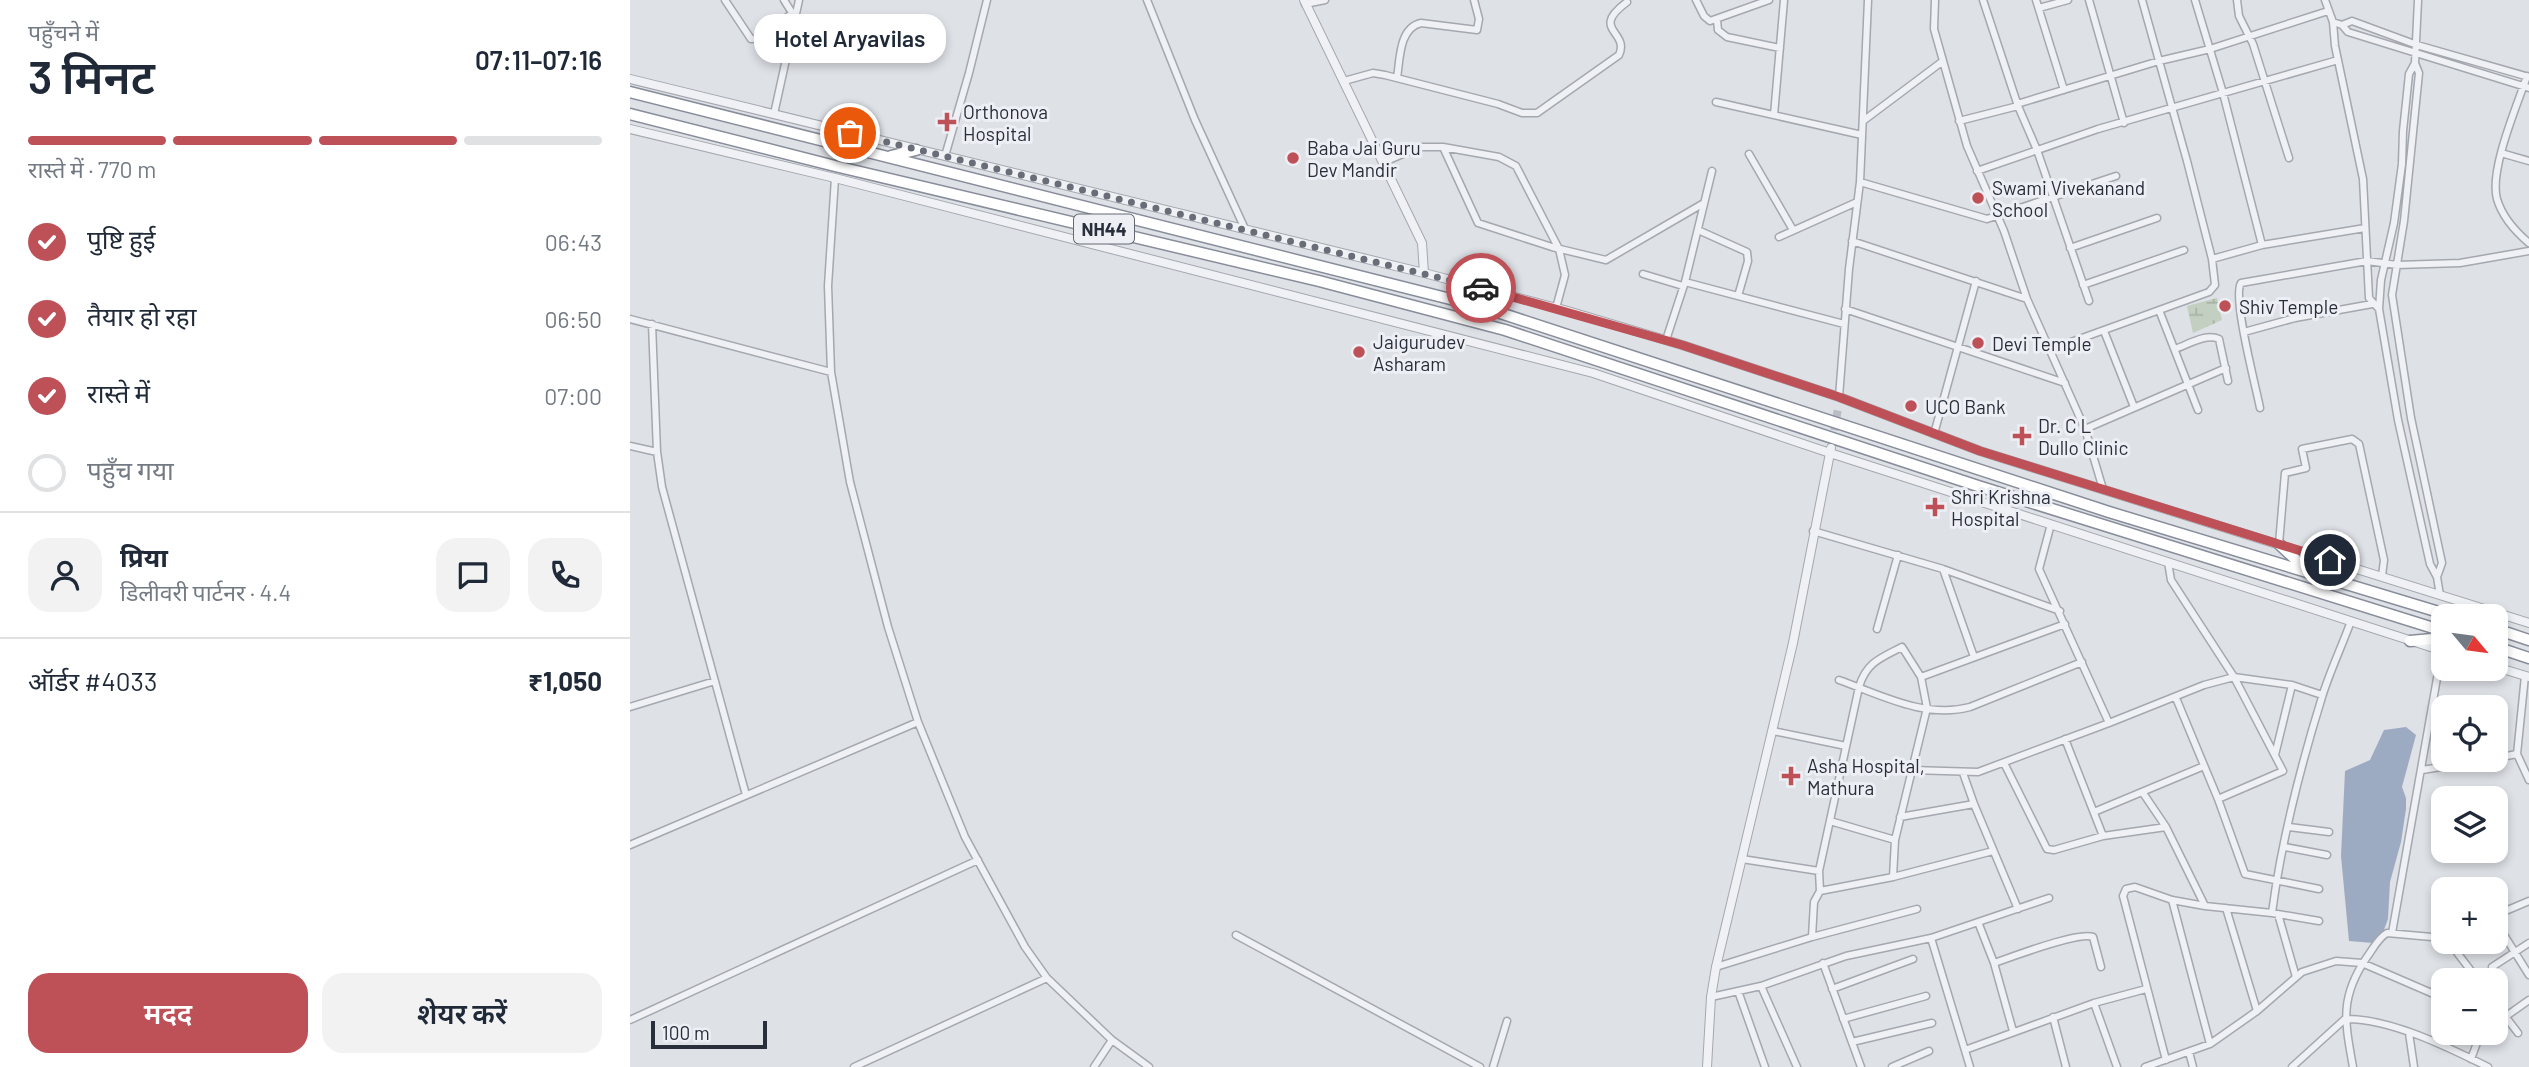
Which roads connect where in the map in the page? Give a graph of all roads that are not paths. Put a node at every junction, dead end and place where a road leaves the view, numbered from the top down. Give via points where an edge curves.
1 (725, 0) edge
2 (784, 0) edge
3 (799, 0) edge
4 (987, 0) edge
5 (1147, 0) edge
6 (1325, 0) edge
7 (1474, 0) edge
8 (1696, 0) edge
9 (1769, 0) edge
10 (1784, 0) edge
11 (1868, 0) edge
12 (1935, 0) edge
13 (1983, 0) edge
14 (2036, 0) edge
15 (2068, 0) edge
16 (2089, 0) edge
17 (2142, 0) edge
18 (2195, 0) edge
19 (2238, 0) edge
20 (2325, 0) edge
21 (2418, 0) edge
22 (1304, 2) edge
23 (1627, 2) dead end
24 (2039, 8) junction
25 (2328, 11) junction
26 (793, 15) junction
27 (1717, 20) junction
28 (2333, 22) junction
29 (2342, 25) junction
30 (2250, 36) junction
31 (2417, 45) junction
32 (1780, 48) junction
33 (2210, 49) junction
34 (2415, 54) junction
35 (2339, 60) junction
36 (1943, 61) junction
37 (2159, 61) junction
38 (2415, 64) junction
39 (2111, 75) junction
40 (2528, 77) edge
41 (1396, 78) junction
42 (630, 79) edge
43 (1344, 81) junction
44 (2265, 81) junction
45 (2526, 88) edge
46 (2064, 90) junction
47 (630, 92) edge
48 (2223, 93) junction
49 (1716, 102) dead end
50 (2017, 105) junction
51 (2172, 109) junction
52 (630, 114) edge
53 (774, 114) junction
54 (1774, 115) junction
55 (1863, 121) junction
56 (1959, 121) junction
57 (2124, 123) junction
58 (630, 129) edge
59 (2413, 130) junction
60 (2403, 131) junction
61 (1862, 135) junction
62 (1443, 147) junction
63 (916, 150) junction
64 (2037, 150) junction
65 (2501, 153) junction
66 (1749, 155) dead end
67 (888, 156) junction
68 (945, 156) junction
69 (2289, 158) dead end
70 (2529, 161) edge
71 (1384, 162) junction
72 (1712, 171) dead end
73 (1977, 171) junction
74 (2116, 176) dead end
75 (835, 178) junction
76 (1860, 182) junction
77 (2053, 198) junction
78 (1857, 202) junction
79 (1704, 203) junction
80 (1997, 217) junction
81 (2157, 218) dead end
82 (2365, 228) junction
83 (1245, 229) junction
84 (1698, 230) junction
85 (1793, 230) junction
86 (1779, 237) dead end
87 (1852, 240) junction
88 (2529, 243) edge
89 (2262, 245) junction
90 (2070, 248) junction
91 (1559, 249) junction
92 (2184, 250) dead end
93 (2529, 251) edge
94 (2212, 259) junction
95 (2367, 261) junction
96 (2386, 263) junction
97 (2397, 265) junction
98 (1424, 273) junction
99 (1643, 274) dead end
100 (1976, 281) junction
101 (1684, 284) junction
102 (2083, 285) junction
103 (1738, 296) junction
104 (2027, 299) junction
105 (2089, 301) dead end
106 (2372, 304) junction
107 (1556, 308) junction
108 (1845, 309) junction
109 (2379, 309) junction
110 (2159, 310) junction
111 (630, 319) edge
112 (652, 324) junction
113 (1844, 324) junction
114 (2104, 331) junction
115 (2244, 332) junction
116 (1666, 340) junction
117 (1958, 346) junction
118 (2175, 349) junction
119 (2049, 350) junction
120 (2226, 368) junction
121 (831, 372) junction
122 (2403, 376) junction
123 (2391, 377) junction
124 (2228, 381) dead end
125 (2065, 383) junction
126 (2189, 386) junction
127 (1839, 397) junction
128 (2134, 407) junction
129 (2260, 408) dead end
130 (1838, 409) tunnel mouth
131 (2199, 410) dead end
132 (2085, 429) junction
133 (1934, 434) junction
134 (630, 446) edge
135 (1830, 450) junction
136 (657, 452) junction
137 (2103, 489) junction
138 (2432, 518) junction
139 (2420, 520) junction
140 (2051, 524) junction
141 (1814, 531) junction
142 (2279, 544) junction
143 (1898, 555) junction
144 (2168, 562) junction
145 (1943, 569) junction
146 (2310, 573) junction
147 (2382, 576) junction
148 (2437, 577) junction
149 (2440, 595) junction
150 (2431, 610) edge
151 (2060, 611) junction
152 (2351, 621) junction
153 (2529, 623) edge
154 (2064, 624) junction
155 (2431, 627) edge
156 (1877, 629) dead end
157 (2508, 633) edge
158 (2431, 639) edge
159 (2529, 640) edge
160 (2410, 641) junction
161 (2431, 647) edge
162 (2508, 651) edge
163 (1974, 657) junction
164 (2529, 658) edge
165 (2082, 662) junction
166 (2508, 671) edge
167 (1921, 677) junction
168 (2234, 677) junction
169 (2527, 677) edge
170 (1839, 680) dead end
171 (715, 681) junction
172 (2437, 681) edge
173 (2292, 685) junction
174 (1859, 687) junction
175 (2322, 695) junction
176 (2176, 698) junction
177 (630, 706) edge
178 (1927, 708) junction
179 (918, 722) junction
180 (2109, 723) junction
181 (1773, 731) junction
182 (2065, 739) junction
183 (1846, 746) junction
184 (2517, 754) junction
185 (2275, 756) junction
186 (2508, 756) edge
187 (2004, 763) junction
188 (2204, 766) junction
189 (2431, 768) edge
190 (1911, 770) junction
191 (2421, 770) junction
192 (1963, 773) junction
193 (2529, 780) edge
194 (2143, 793) junction
195 (746, 795) junction
196 (2218, 799) junction
197 (1974, 804) junction
198 (2094, 812) junction
199 (1900, 817) junction
200 (1830, 821) junction
201 (2166, 827) junction
202 (2289, 827) junction
203 (2329, 832) dead end
204 (2103, 836) junction
205 (1895, 840) junction
206 (630, 845) edge
207 (2285, 847) junction
208 (1993, 851) junction
209 (2327, 855) dead end
210 (1742, 859) junction
211 (978, 860) junction
212 (1819, 872) junction
213 (1893, 877) junction
214 (2276, 881) junction
215 (2319, 889) dead end
216 (1820, 891) junction
217 (2049, 898) dead end
218 (2172, 900) junction
219 (2529, 901) edge
220 (2205, 906) junction
221 (2226, 908) junction
222 (1917, 909) dead end
223 (2018, 909) junction
224 (2508, 910) edge
225 (2275, 913) junction
226 (2319, 921) dead end
227 (1978, 922) junction
228 (2392, 933) junction
229 (1236, 935) dead end
230 (2431, 936) edge
231 (1812, 937) junction
232 (1931, 938) junction
233 (2508, 941) edge
234 (2529, 943) edge
235 (2515, 952) junction
236 (2458, 954) edge
237 (1913, 959) dead end
238 (1994, 963) junction
239 (1823, 964) junction
240 (2362, 964) junction
241 (1716, 967) junction
242 (2101, 967) dead end
243 (2493, 967) dead end
244 (2469, 968) edge
245 (2529, 975) edge
246 (2296, 977) junction
247 (1047, 978) junction
248 (1761, 986) junction
249 (1832, 989) junction
250 (2146, 989) junction
251 (1738, 991) junction
252 (2431, 993) edge
253 (1926, 996) dead end
254 (1711, 997) junction
255 (2529, 1000) edge
256 (2094, 1003) junction
257 (2257, 1012) junction
258 (2508, 1015) edge
259 (2053, 1017) junction
260 (1843, 1019) junction
261 (2345, 1019) junction
262 (630, 1020) edge
263 (1507, 1021) dead end
264 (2508, 1021) edge
265 (1932, 1023) dead end
266 (2013, 1031) junction
267 (2409, 1033) junction
268 (2518, 1033) dead end
269 (1112, 1040) junction
270 (1852, 1042) junction
271 (2210, 1044) junction
272 (2476, 1045) edge
273 (1965, 1049) junction
274 (1930, 1051) dead end
275 (2189, 1052) junction
276 (2463, 1055) junction
277 (2471, 1059) junction
278 (2166, 1060) junction
279 (854, 1067) edge
280 (1094, 1067) edge
281 (1149, 1067) edge
282 (1480, 1067) edge
283 (1493, 1067) edge
284 (1707, 1067) edge
285 (1765, 1067) edge
286 (1797, 1067) edge
287 (1861, 1067) edge
288 (1892, 1067) edge
289 (1970, 1067) edge
290 (2066, 1067) edge
291 (2118, 1067) edge
292 (2145, 1067) edge
293 (2193, 1067) edge
294 (2292, 1067) edge
295 (2353, 1067) edge
296 (2414, 1067) edge
297 (2466, 1067) edge
298 (2488, 1067) edge

1 - 26 street via 751,39 762,37
2 - 26 street
3 - 26 street
4 - 68 street
5 - 83 street
6 - 22 street
7 - 41 street via 1477,30 1421,23 1408,29
8 - 27 street via 1704,16
9 - 27 street
10 - 32 street
11 - 55 street
12 - 36 street via 1934,29
13 - 50 street
14 - 24 street
15 - 24 street
16 - 39 street
17 - 37 street
18 - 33 street
19 - 30 street via 2239,16
20 - 25 street
21 - 31 street
22 - 43 street
23 - 41 street via 1610,18 1619,55 1536,113
24 - 46 street
25 - 28 street
25 - 30 street
26 - 53 street
27 - 32 street via 1718,30 1727,37
28 - 29 street
28 - 35 street
29 - 31 street via 2353,21
29 - 34 street via 2348,32
30 - 33 street
30 - 44 street
31 - 34 street
31 - 40 street
32 - 54 street
33 - 37 street
33 - 48 street
34 - 38 street
34 - 45 street
35 - 44 street
35 - 82 street via 2363,179
36 - 55 street
36 - 56 street
37 - 39 street
37 - 51 street
38 - 59 street via 2419,73
38 - 60 street via 2409,74
39 - 46 street
39 - 57 street
40 - 45 street
41 - 43 street via 1373,73
42 - 53 street
43 - 71 street
44 - 48 street
44 - 69 street
45 - 65 street
46 - 50 street
47 - 67 highway, NH44
48 - 51 street
48 - 89 street
49 - 54 street
50 - 56 street
50 - 64 street
51 - 57 street
51 - 94 street
52 - 155 highway, NH44 via 1505,330 1978,486
53 - 63 street
54 - 61 street
55 - 61 street
56 - 73 street
57 - 64 street
58 - 75 street
59 - 60 street
59 - 97 street
60 - 96 street
61 - 76 street
62 - 71 street via 1419,146
62 - 91 street via 1478,223
62 - 91 street via 1499,157 1516,166
63 - 67 highway
63 - 68 street
64 - 73 street
64 - 77 street
65 - 70 street
65 - 88 street via 2497,201 2504,216
66 - 85 street
67 - 146 highway, NH44 via 1494,311
68 - 83 street
71 - 98 street via 1422,243
72 - 79 street
73 - 80 street
74 - 77 street
75 - 121 street via 828,286
75 - 135 street via 1593,373
76 - 78 street
76 - 80 street via 1979,218
77 - 80 street
77 - 90 street
78 - 85 street
78 - 87 street
79 - 84 street
79 - 91 street via 1606,260
80 - 104 street
81 - 90 street
82 - 89 street
82 - 95 street
83 - 98 street
84 - 101 street
84 - 103 street via 1747,252
85 - 86 street
87 - 100 street
87 - 108 street
89 - 94 street
90 - 102 street
91 - 107 street via 1564,275
92 - 102 street
93 - 97 street via 2460,263
94 - 110 street via 2214,288
95 - 96 street
95 - 106 street
95 - 115 street via 2241,283
96 - 97 street
96 - 109 street
97 - 122 street via 2392,295
98 - 107 street
99 - 101 street
100 - 104 street
100 - 117 street
101 - 103 street
101 - 116 street
102 - 105 street
103 - 113 street
104 - 119 street
106 - 109 street
106 - 115 street
107 - 116 street
108 - 113 street
108 - 117 street
109 - 123 street
110 - 114 street
110 - 118 street
111 - 112 street
112 - 121 street
112 - 136 street
113 - 127 street
114 - 119 street
114 - 128 street
115 - 129 street
116 - 127 street
117 - 125 street
117 - 133 street
118 - 120 street via 2214,336 2219,339
118 - 126 street
119 - 125 street
120 - 124 street
120 - 126 street
121 - 179 street via 850,482
122 - 123 street
122 - 138 street
123 - 139 street
125 - 132 street
126 - 128 street
126 - 131 street
127 - 130 street
127 - 133 street
128 - 132 street
132 - 137 street
133 - 137 street
134 - 136 street
135 - 140 street
135 - 141 street
136 - 171 street via 665,500
137 - 142 street
138 - 139 street
138 - 148 street via 2442,563
139 - 148 street
140 - 144 street
140 - 151 street via 2039,569
141 - 143 street
141 - 181 street
142 - 146 highway
142 - 147 street
142 - 147 street via 2286,473 2306,468 2302,449 2352,439 2359,444 2384,560
143 - 145 street
143 - 156 street
144 - 152 street
144 - 168 street via 2172,580
145 - 151 street
145 - 163 street
146 - 150 highway, NH44
147 - 149 street
148 - 149 street
149 - 153 street
151 - 154 street
152 - 160 street
152 - 175 street
154 - 163 street
154 - 165 street
157 - 159 highway
158 - 160 highway
160 - 161 street
162 - 164 highway
163 - 167 street
165 - 178 street via 1970,707 1953,712
165 - 180 street
166 - 169 street
167 - 174 street via 1902,647 1864,671
167 - 178 street
168 - 173 street
168 - 176 street
168 - 185 street
169 - 184 street
170 - 174 street
171 - 177 street
171 - 195 street
172 - 191 street
173 - 175 street
173 - 185 street
174 - 178 street via 1911,707
174 - 183 street
175 - 202 street
176 - 180 street
176 - 188 street
178 - 190 street
179 - 195 street
179 - 211 street
180 - 182 street
181 - 183 street
181 - 210 street
182 - 187 street
182 - 198 street
183 - 200 street
184 - 186 street
184 - 193 street
185 - 196 street via 2283,771
187 - 192 street
187 - 204 street via 2047,849
188 - 194 street
188 - 196 street
189 - 191 street
190 - 192 street
190 - 199 street
191 - 228 street
192 - 197 street
194 - 198 street
194 - 201 street
195 - 206 street
196 - 214 street via 2245,874
197 - 199 street
197 - 208 street
198 - 204 street
199 - 205 street
200 - 205 street
200 - 212 street
201 - 204 street
201 - 220 street
202 - 203 street
202 - 207 street
205 - 213 street
207 - 209 street
207 - 214 street
208 - 213 street
208 - 223 street
210 - 212 street
210 - 241 street
211 - 247 street
211 - 262 street
212 - 216 street
213 - 216 street
214 - 215 street
214 - 225 street
216 - 231 street via 1814,902
217 - 223 street
218 - 220 street
218 - 250 street via 2134,887 2123,895
218 - 271 street
219 - 224 street
220 - 221 street
221 - 225 street
221 - 257 street
222 - 231 street
223 - 227 street
225 - 226 street
225 - 246 street
227 - 232 street
227 - 238 street
228 - 230 street
228 - 240 street via 2381,936
229 - 282 street
231 - 241 street
232 - 239 street
232 - 273 street
233 - 235 street
234 - 235 street
235 - 243 street
235 - 245 street
236 - 244 street
237 - 249 street
238 - 242 street via 2089,935
238 - 266 street
239 - 248 street
239 - 249 street
240 - 246 street via 2336,961
240 - 252 street
240 - 261 street via 2350,990
241 - 254 street
246 - 257 street
247 - 269 street
247 - 279 street
248 - 251 street
248 - 286 street
249 - 260 street
250 - 256 street
250 - 278 street
251 - 254 street
251 - 285 street
253 - 260 street
254 - 284 street
255 - 258 street
256 - 259 street
256 - 291 street
257 - 271 street
259 - 266 street
259 - 290 street
260 - 270 street
261 - 267 street via 2365,1018
261 - 294 street
261 - 295 street
263 - 283 street
264 - 268 street
265 - 270 street
266 - 273 street
267 - 276 street
267 - 296 street
269 - 280 street
269 - 281 street
270 - 287 street
271 - 275 street
272 - 277 street
273 - 289 street
274 - 288 street
275 - 278 street
275 - 293 street
276 - 277 street
276 - 297 street
277 - 298 street
278 - 292 street

